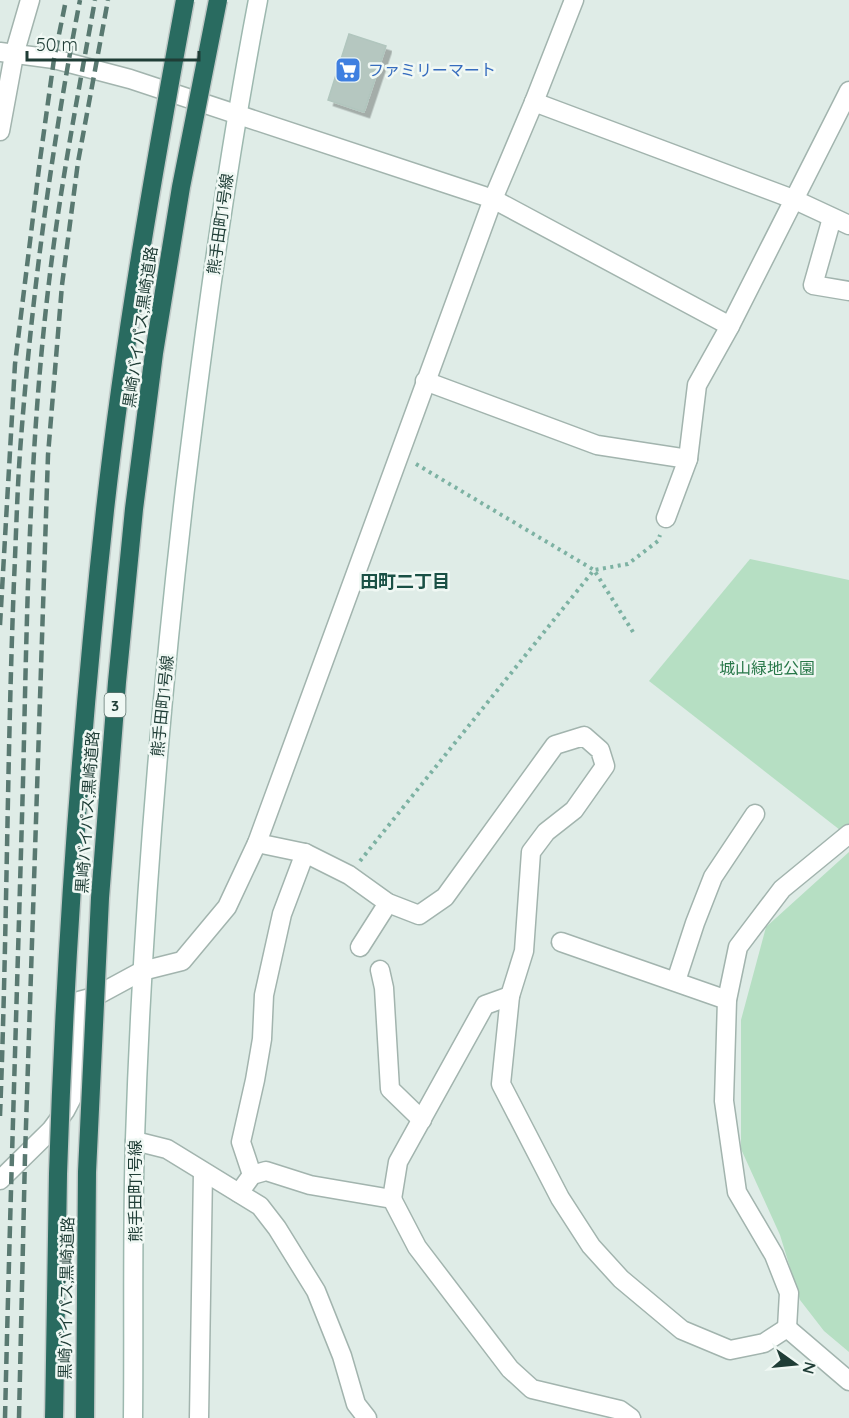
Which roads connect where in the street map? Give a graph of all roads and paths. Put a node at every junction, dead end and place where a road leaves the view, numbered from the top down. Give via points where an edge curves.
1 (30, 0) edge
2 (185, 0) edge
3 (218, 0) edge
4 (258, 0) edge
5 (574, 0) edge
6 (7, 53) edge
7 (849, 91) edge
8 (534, 102) junction
9 (236, 113) junction
10 (0, 131) edge
11 (494, 199) junction
12 (793, 199) junction
13 (841, 221) edge
14 (849, 291) edge
15 (730, 326) junction
16 (425, 381) junction
17 (400, 454) junction
18 (688, 459) junction
19 (666, 518) joint
20 (594, 570) junction
21 (633, 632) dead end
22 (755, 814) dead end
23 (849, 834) edge
24 (257, 843) junction
25 (305, 853) junction
26 (349, 875) junction
27 (388, 903) junction
28 (561, 942) dead end
29 (360, 947) dead end
30 (380, 970) dead end
31 (142, 971) junction
32 (676, 981) junction
33 (510, 996) junction
34 (727, 1000) junction
35 (422, 1120) junction
36 (135, 1141) junction
37 (204, 1172) junction
38 (252, 1175) junction
39 (0, 1180) edge
40 (239, 1193) junction
41 (392, 1199) junction
42 (787, 1328) junction
43 (849, 1382) edge
44 (54, 1418) edge
45 (85, 1418) edge
46 (133, 1418) edge
47 (199, 1418) edge
48 (367, 1418) edge
49 (631, 1418) edge

1 - 6 street
2 - 44 highway, 黒崎バイパス;黒崎道路 / 3, bridge via 151,184 127,347 105,507 88,682 58,1174
3 - 45 highway, 黒崎バイパス;黒崎道路 / 3, bridge via 181,187 154,353 117,682 100,898 87,1160
4 - 9 street, 熊手田町1号線
5 - 8 street
6 - 9 street via 96,69
6 - 10 street
7 - 12 street
8 - 11 street
8 - 12 street
9 - 11 street
9 - 31 street, 熊手田町1号線 via 174,583 152,812
11 - 15 street
11 - 16 street
12 - 13 street
12 - 15 street
13 - 14 street via 813,285
15 - 18 street via 698,385
16 - 17 street
16 - 18 street via 597,445
17 - 20 path
17 - 24 street
18 - 19 street
19 - 20 path via 658,541 628,564
20 - 21 path
20 - 26 path
22 - 32 street via 712,877
23 - 34 street via 782,889 738,947
24 - 25 street
24 - 31 street via 227,907 182,961
25 - 26 street
25 - 38 street via 282,914 264,995 262,1039 241,1142
26 - 27 street
27 - 29 street
27 - 33 street via 419,915 445,897 555,745 584,736 600,750 605,766 574,810 546,832 531,852 524,951
28 - 32 street
30 - 35 street via 390,1089
31 - 36 street, 熊手田町1号線
31 - 39 street via 80,1001 75,1092 51,1130
32 - 34 street
33 - 35 street via 484,1005
33 - 42 street via 501,1084 560,1198 591,1246 621,1279 682,1330 730,1350 764,1343
34 - 42 street via 724,1101 737,1192 774,1255 789,1293
35 - 41 street via 398,1162
36 - 37 street via 167,1149
36 - 46 street, 熊手田町1号線
37 - 40 street
37 - 47 street
38 - 40 street
38 - 41 street via 266,1171 310,1185
40 - 48 street via 260,1206 316,1291 356,1404
41 - 49 street via 417,1247 510,1369 532,1389 620,1410
42 - 43 street

